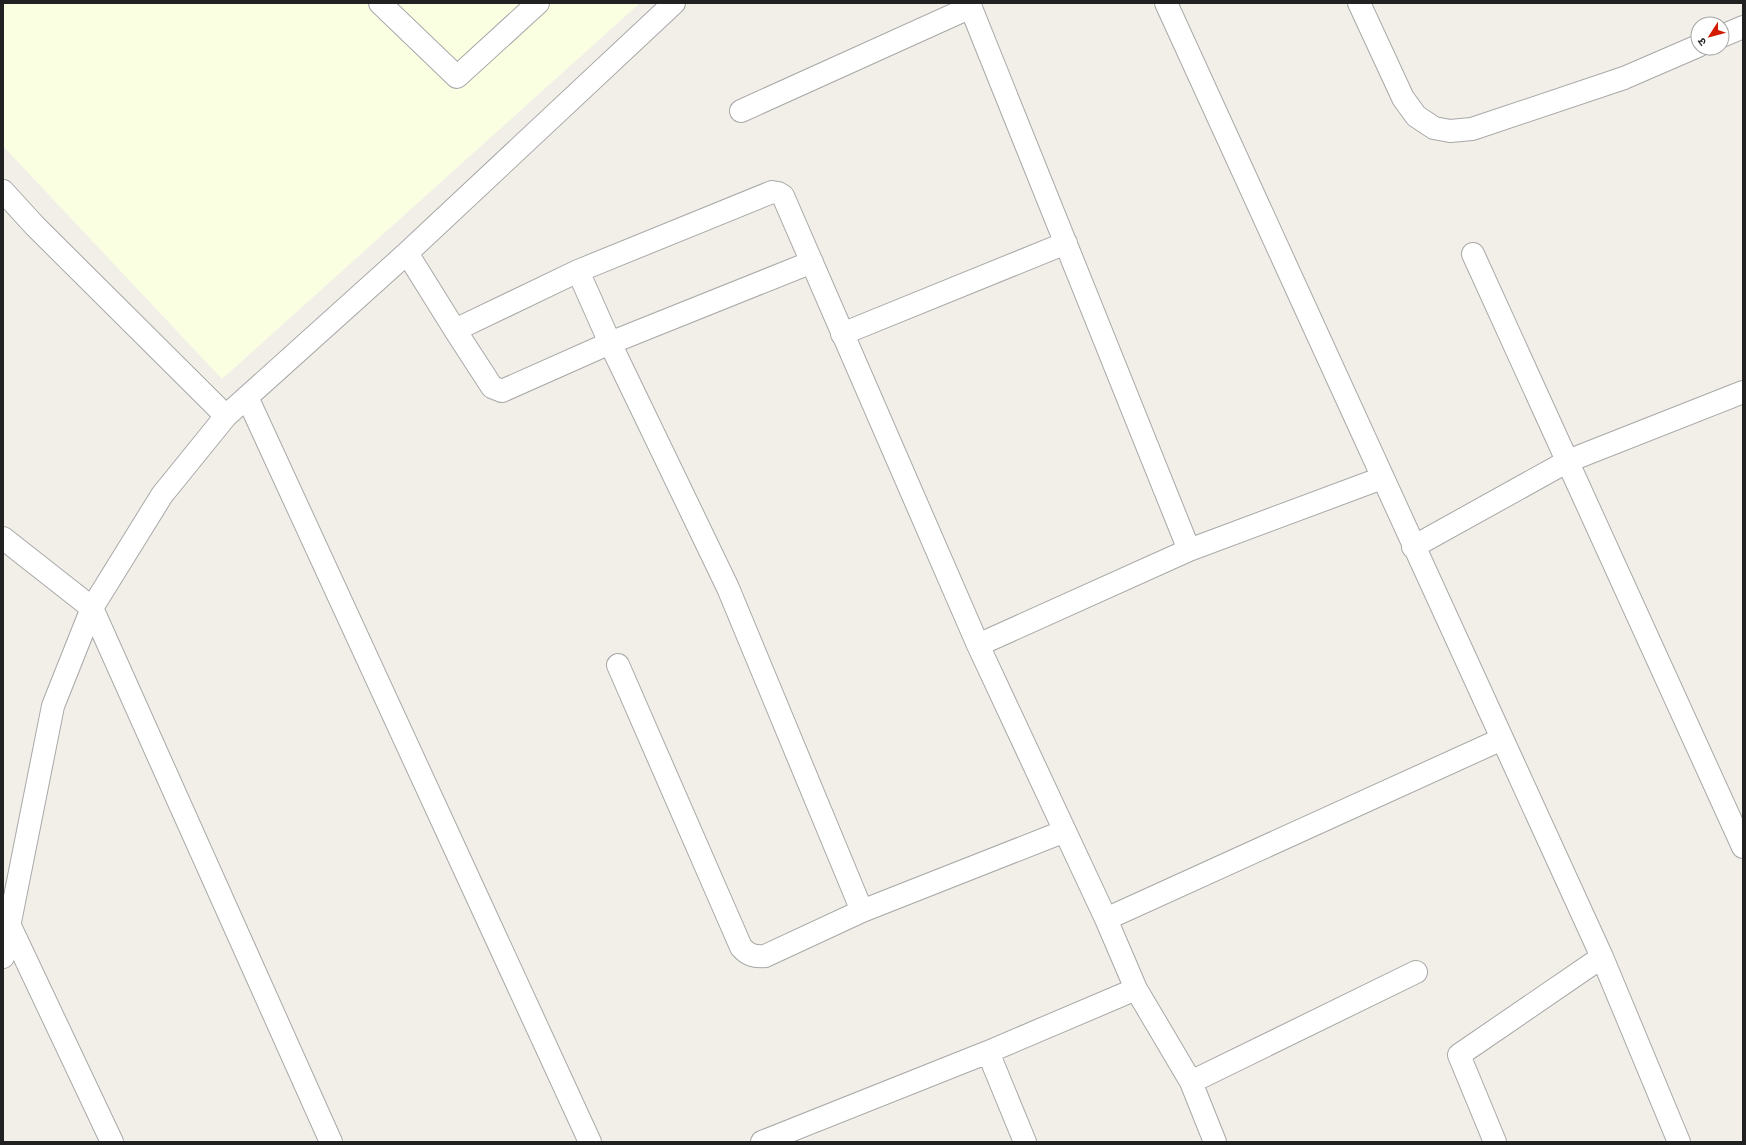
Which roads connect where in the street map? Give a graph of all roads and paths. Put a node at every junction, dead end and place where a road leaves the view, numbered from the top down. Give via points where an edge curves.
1 (380, 3) edge
2 (538, 3) edge
3 (674, 3) edge
4 (1166, 3) edge
5 (1359, 3) edge
6 (970, 5) edge
7 (1743, 27) edge
8 (1730, 33) edge
9 (1690, 49) edge
10 (741, 112) dead end
11 (3, 191) edge
12 (1066, 243) junction
13 (407, 253) junction
14 (1473, 254) dead end
15 (812, 262) junction
16 (578, 271) junction
17 (455, 330) junction
18 (842, 334) junction
19 (610, 343) junction
20 (1743, 392) edge
21 (247, 397) junction
22 (226, 416) junction
23 (1568, 461) junction
24 (1382, 478) junction
25 (3, 538) edge
26 (1413, 547) junction
27 (1189, 550) junction
28 (92, 608) junction
29 (978, 645) junction
30 (618, 665) dead end
31 (1502, 738) junction
32 (1065, 831) junction
33 (1743, 847) edge
34 (862, 911) junction
35 (1106, 919) junction
36 (10, 924) junction
37 (3, 957) edge
38 (1602, 957) junction
39 (1416, 972) dead end
40 (1136, 988) junction
41 (988, 1052) junction
42 (1191, 1082) junction
43 (112, 1142) edge
44 (331, 1142) edge
45 (590, 1142) edge
46 (762, 1142) edge
47 (1025, 1142) edge
48 (1216, 1142) edge
49 (1495, 1142) edge
50 (1679, 1142) edge

1 - 2 street via 457,77
3 - 13 street
4 - 24 street
5 - 9 street via 1403,98 1416,116 1434,128 1450,131 1472,129 1624,78
6 - 10 street
6 - 12 street
7 - 8 street
11 - 22 street
12 - 18 street
12 - 27 street
13 - 17 street
13 - 21 street
14 - 23 street
15 - 16 street via 787,202 778,193 772,192
15 - 18 street
15 - 19 street
16 - 17 street
16 - 19 street
17 - 19 street via 492,387 497,390 507,390
18 - 29 street
19 - 34 street via 728,588
20 - 23 street
21 - 22 street
21 - 45 street
22 - 28 street via 162,496
23 - 26 street
23 - 33 street
24 - 26 street
24 - 27 street
25 - 28 street
26 - 31 street
27 - 29 street
28 - 36 street via 53,706
28 - 44 street
29 - 32 street
30 - 34 street via 741,947 746,953 756,957 764,956
31 - 35 street
31 - 38 street
32 - 34 street
32 - 35 street
35 - 40 street
36 - 37 street
36 - 43 street
38 - 49 street via 1459,1055
38 - 50 street
39 - 42 street
40 - 41 street
40 - 42 street
41 - 46 street
41 - 47 street
42 - 48 street

